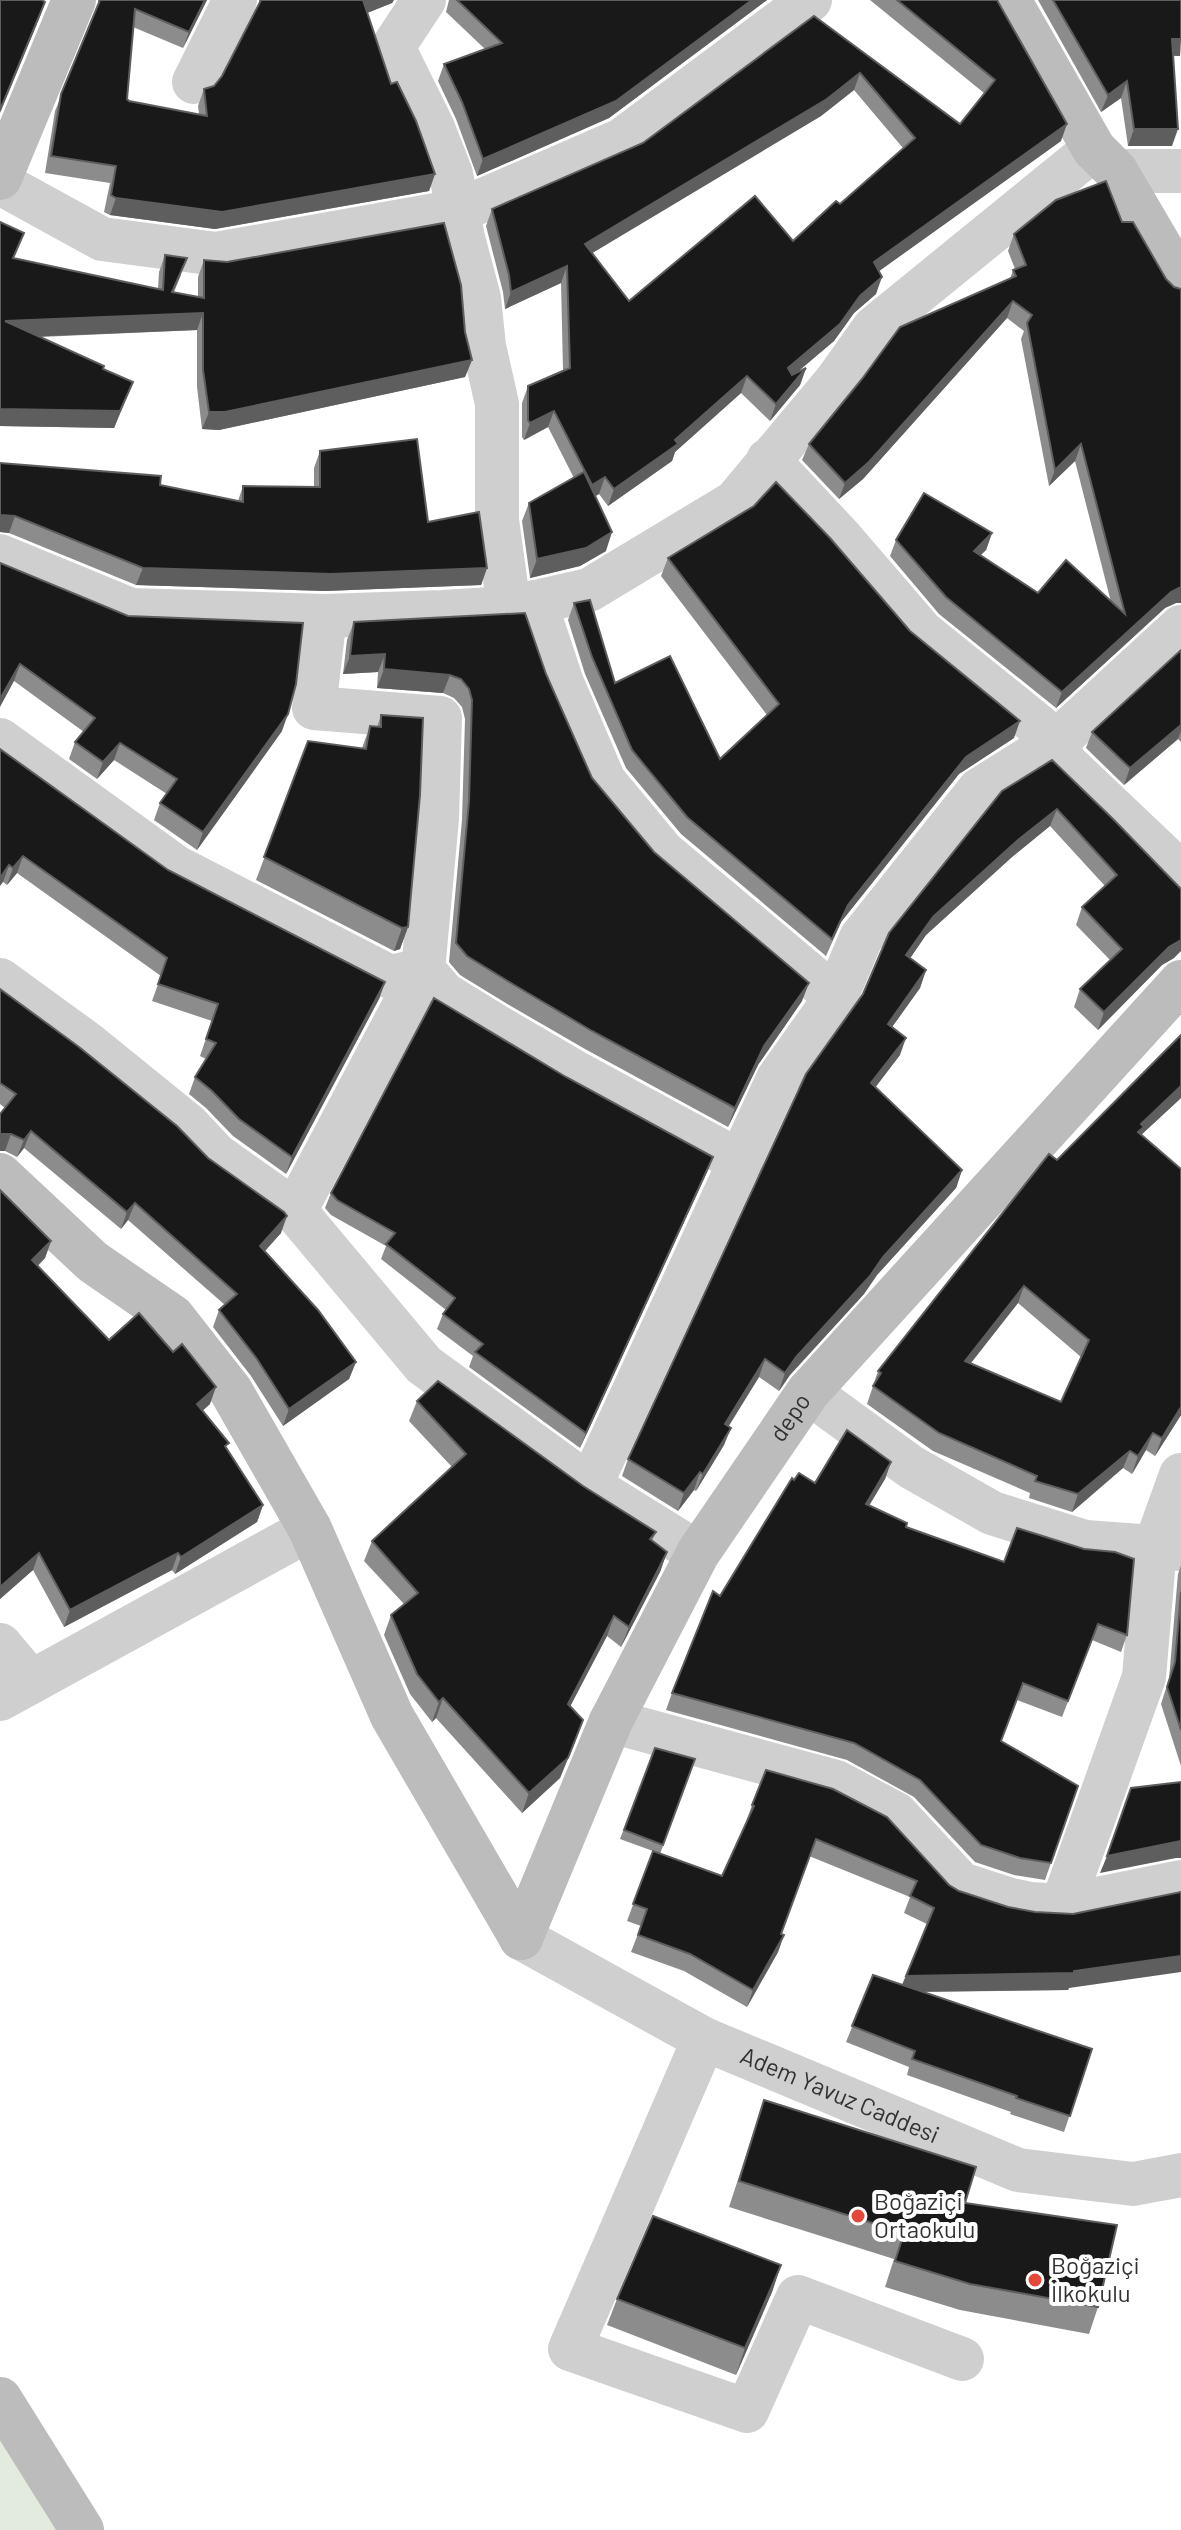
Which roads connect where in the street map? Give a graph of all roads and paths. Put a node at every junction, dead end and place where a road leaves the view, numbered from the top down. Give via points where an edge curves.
1 (74, 0) edge
2 (235, 0) edge
3 (424, 0) edge
4 (810, 0) edge
5 (1009, 0) edge
6 (194, 82) dead end
7 (1105, 160) junction
8 (1181, 171) edge
9 (0, 180) edge
10 (458, 211) junction
11 (1181, 282) edge
12 (768, 460) junction
13 (0, 556) edge
14 (522, 605) junction
15 (325, 616) junction
16 (1181, 627) edge
17 (0, 740) edge
18 (1057, 741) junction
19 (1181, 873) edge
20 (423, 970) junction
21 (0, 980) edge
22 (1181, 982) edge
23 (836, 997) junction
24 (741, 1162) junction
25 (0, 1175) edge
26 (295, 1211) junction
27 (808, 1392) junction
28 (1181, 1475) edge
29 (590, 1486) junction
30 (310, 1529) junction
31 (1168, 1548) edge
32 (698, 1553) junction
33 (0, 1645) edge
34 (1162, 1675) edge
35 (15, 1690) edge
36 (611, 1721) junction
37 (1181, 1882) edge
38 (1062, 1906) junction
39 (521, 1938) junction
40 (704, 2039) junction
41 (1181, 2175) edge
42 (962, 2359) dead end
43 (0, 2399) edge
44 (82, 2530) edge

1 - 9 street
2 - 6 street
3 - 10 street via 393,47 433,128
4 - 10 street via 622,140
5 - 7 street
7 - 8 street
7 - 11 street
7 - 12 street via 874,328
9 - 10 street via 102,239 216,254
10 - 14 street via 497,404 497,520
12 - 14 street via 735,502 589,590
12 - 18 street via 922,632
13 - 15 street via 131,610
14 - 15 street
14 - 23 street via 604,781 663,852
15 - 20 street via 314,708 440,718
16 - 18 street
17 - 20 street via 176,867 390,977
18 - 19 street via 1064,762
18 - 23 street via 979,790 861,938
20 - 24 street via 444,994 483,1018
20 - 26 street
21 - 26 street via 188,1125 216,1155
22 - 27 street, depo
23 - 24 street via 778,1079
24 - 29 street
25 - 30 street via 93,1262 173,1317 231,1391
26 - 29 street via 424,1365
27 - 31 street via 911,1467 992,1513 1085,1542
27 - 32 street, depo
28 - 31 street
29 - 32 street
30 - 35 street
30 - 39 street via 392,1716
31 - 34 street
32 - 36 street, depo
33 - 35 street
34 - 38 street
36 - 38 street via 836,1782 896,1814 961,1884 1007,1899
36 - 39 street, depo
37 - 38 street
39 - 40 street, Adem Yavuz Caddesi
40 - 41 street, Adem Yavuz Caddesi via 1018,2170 1133,2184
40 - 42 street via 570,2349 747,2411 798,2297
43 - 44 street

